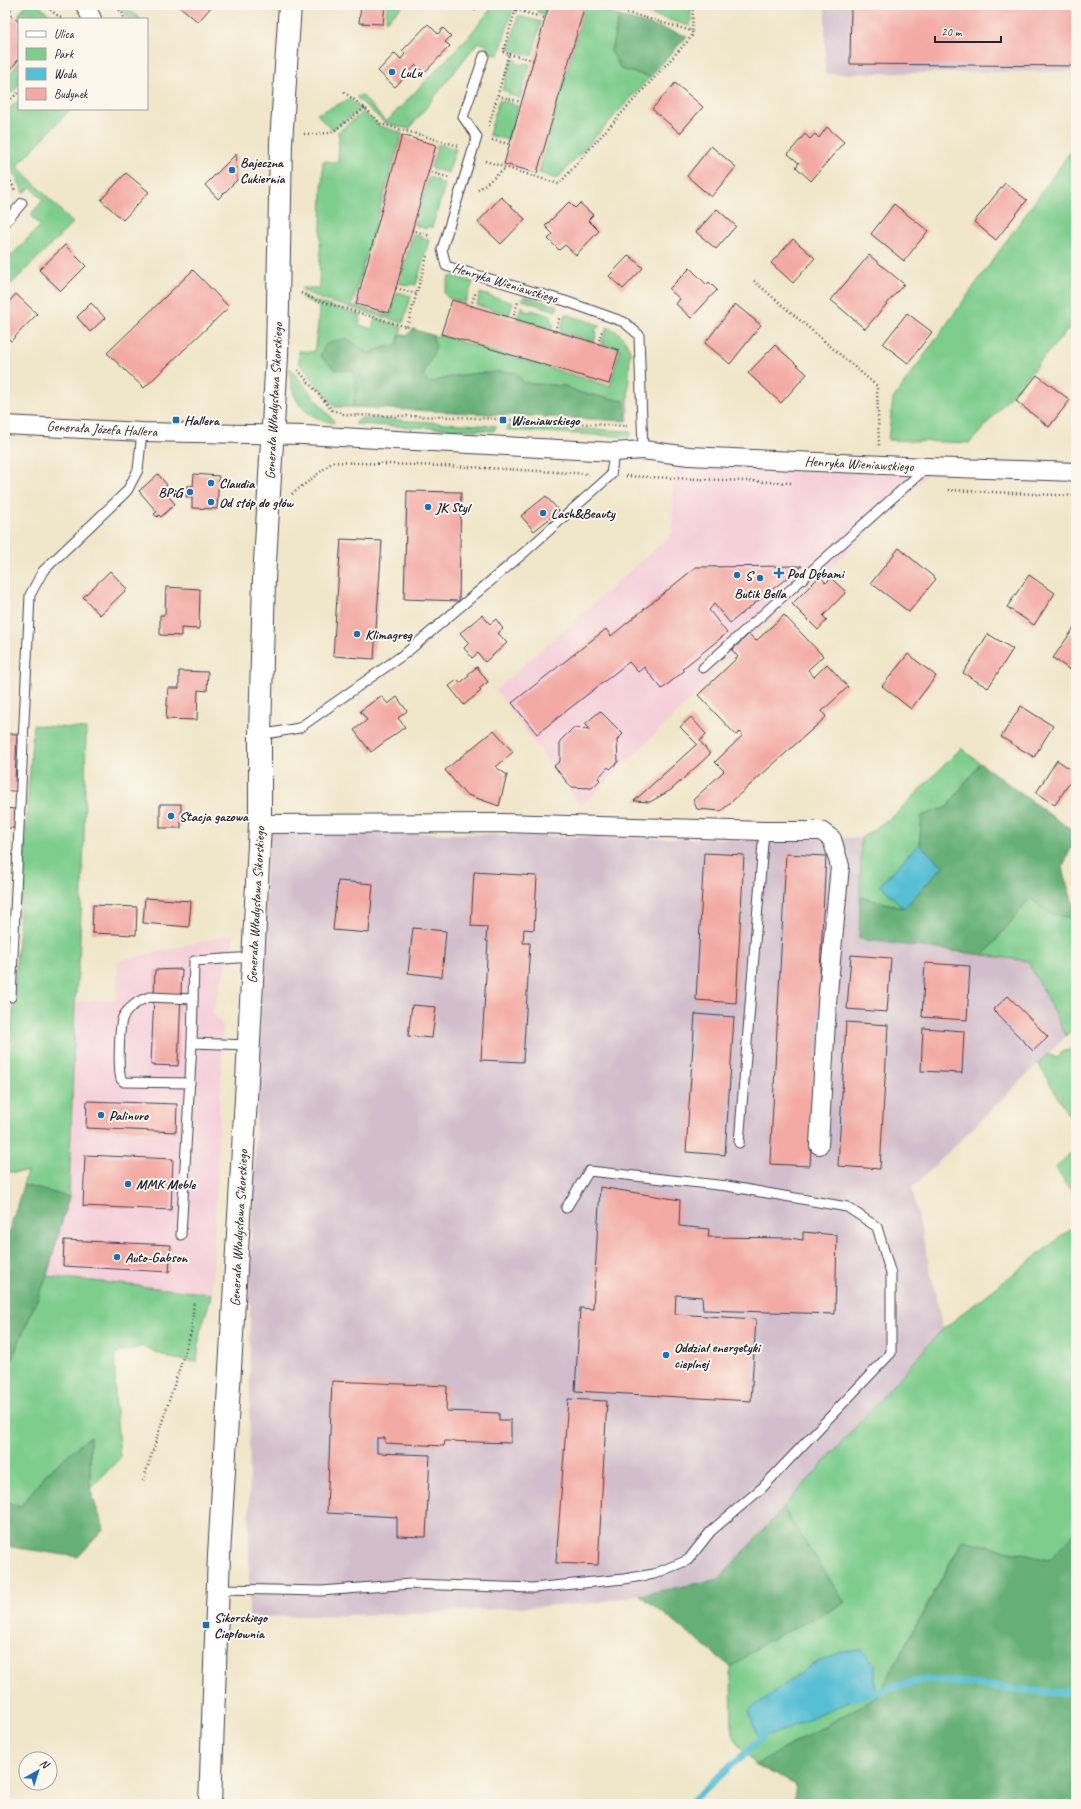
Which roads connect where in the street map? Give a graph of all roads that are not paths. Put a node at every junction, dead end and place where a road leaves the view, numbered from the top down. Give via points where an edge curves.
1 (85, 5) edge
2 (290, 5) edge
3 (92, 18) edge
4 (484, 56) dead end
5 (22, 203) road end
6 (5, 223) edge
7 (5, 425) edge
8 (142, 432) junction
9 (272, 436) junction
10 (643, 450) junction
11 (614, 452) junction
12 (927, 467) junction
13 (1076, 472) edge
14 (703, 668) dead end
15 (260, 735) junction
16 (260, 824) junction
17 (764, 831) junction
18 (254, 958) junction
19 (11, 997) dead end
20 (193, 999) junction
21 (192, 1043) junction
22 (249, 1045) junction
23 (190, 1083) junction
24 (739, 1143) dead end
25 (819, 1145) dead end
26 (566, 1208) dead end
27 (181, 1235) dead end
28 (217, 1589) junction
29 (210, 1804) edge

1 - 3 street
2 - 9 street, Generała Władysława Sikorskiego via 281,143 277,356
4 - 10 lane, Henryka Wieniawskiego via 463,117 477,137 442,249 446,266 565,301 624,322 639,335
5 - 6 lane
7 - 8 street, Generała Józefa Hallera
8 - 9 street, Generała Józefa Hallera
8 - 19 lane via 138,470 127,491 43,571 30,595
9 - 11 street, Henryka Wieniawskiego via 304,435
9 - 15 street, Generała Władysława Sikorskiego via 264,579
10 - 11 street, Henryka Wieniawskiego
10 - 12 street, Henryka Wieniawskiego via 689,456
11 - 15 lane via 610,475 526,551 407,652 299,728
12 - 13 street, Henryka Wieniawskiego
12 - 14 lane
15 - 16 street, Generała Władysława Sikorskiego
16 - 17 street via 502,823
16 - 18 street, Generała Władysława Sikorskiego
17 - 24 lane
17 - 25 street via 821,831 832,839 840,866 827,1002
18 - 20 lane via 194,961
18 - 22 street, Generała Władysława Sikorskiego
20 - 21 lane
20 - 23 lane via 150,997 144,998 131,1008 121,1022 119,1062 119,1074 124,1082
21 - 22 lane
21 - 23 lane
22 - 28 street, Generała Władysława Sikorskiego
23 - 27 lane
26 - 28 lane via 590,1171 726,1186 847,1207 877,1227 891,1274 890,1353 762,1488 711,1531 688,1560 654,1574 624,1580 533,1588 411,1584 321,1591
28 - 29 street, Generała Władysława Sikorskiego

